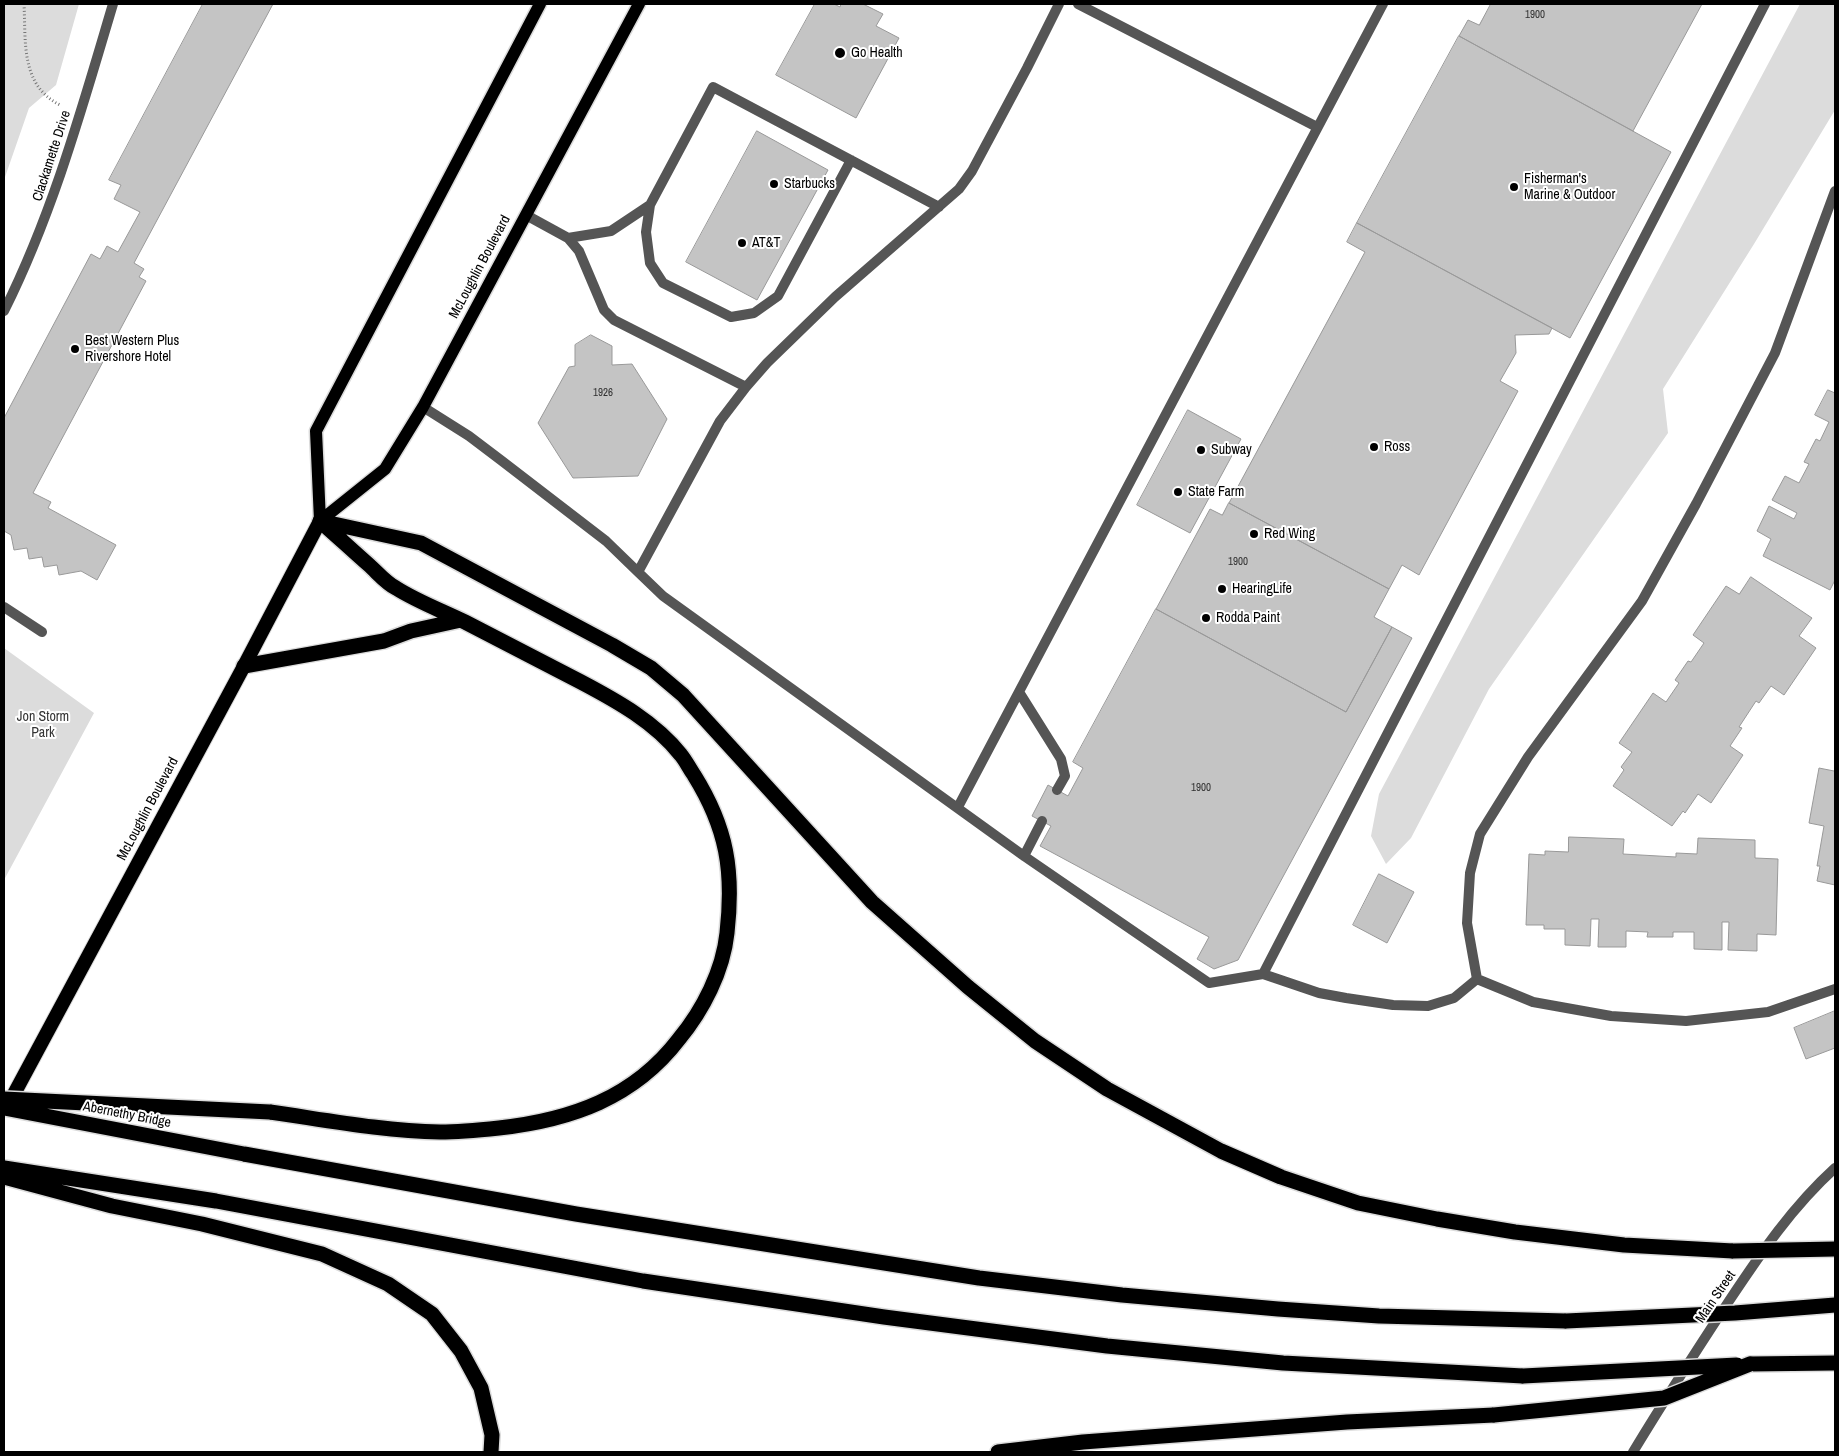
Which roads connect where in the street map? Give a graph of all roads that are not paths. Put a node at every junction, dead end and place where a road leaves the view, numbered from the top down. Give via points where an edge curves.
1 (113, 4) edge
2 (540, 4) edge
3 (638, 4) edge
4 (1059, 4) edge
5 (1078, 4) edge
6 (1383, 4) edge
7 (1765, 4) edge
8 (1318, 127) junction
9 (851, 160) junction
10 (1835, 191) edge
11 (650, 205) junction
12 (939, 207) junction
13 (526, 215) junction
14 (568, 238) junction
15 (4, 311) edge
16 (746, 387) junction
17 (423, 407) junction
18 (320, 521) junction
19 (638, 572) junction
20 (4, 607) edge
21 (461, 620) junction
22 (42, 632) dead end
23 (244, 666) junction
24 (1019, 692) junction
25 (1057, 790) dead end
26 (958, 807) junction
27 (1042, 821) dead end
28 (1024, 856) junction
29 (1263, 974) junction
30 (1477, 979) junction
31 (1835, 988) edge
32 (4, 1099) edge
33 (4, 1108) edge
34 (4, 1112) edge
35 (4, 1168) edge
36 (1835, 1168) edge
37 (4, 1177) edge
38 (1835, 1249) edge
39 (1835, 1305) edge
40 (1835, 1363) edge
41 (1750, 1364) junction
42 (491, 1452) edge
43 (998, 1452) edge
44 (1633, 1452) edge

1 - 15 street, Clackamette Drive via 54,196
2 - 18 main road via 316,431
3 - 13 main road, McLoughlin Boulevard
4 - 12 street via 972,171 959,189
5 - 8 street
6 - 8 street
7 - 29 street
8 - 24 street
9 - 11 street via 713,87
9 - 11 street via 778,296 754,313 731,316 663,283 650,263 646,232
9 - 12 street
10 - 30 street via 1775,353 1696,504 1642,601 1528,757 1480,834 1470,873 1467,924
11 - 14 street via 610,231
12 - 16 street via 834,297
13 - 14 street
13 - 17 main road, McLoughlin Boulevard
14 - 16 street via 579,251 604,310 614,320
16 - 19 street via 720,421
17 - 18 main road, McLoughlin Boulevard via 385,469
17 - 19 street via 502,461 606,541
18 - 21 highway via 394,587
18 - 23 highway, McLoughlin Boulevard
18 - 38 highway, bridge via 421,543 651,668 683,695 872,902 968,987 1035,1041 1107,1089 1221,1151 1281,1177 1358,1203 1515,1232 1624,1245 1733,1251
19 - 26 street via 663,596
20 - 22 street
21 - 23 highway via 411,631 384,641
21 - 32 highway, bridge via 634,712 680,754 716,814 730,870 731,905 726,942 705,1000 689,1028 667,1055 640,1078 587,1109 519,1126 442,1132 402,1130 270,1112
23 - 34 highway, McLoughlin Boulevard
24 - 25 street via 1061,760 1065,776
24 - 26 street
26 - 28 street
27 - 28 street
28 - 29 street via 1209,983
29 - 30 street via 1346,998 1428,1006 1454,998
30 - 31 street via 1533,1002 1611,1016 1686,1020 1768,1012
33 - 39 highway, Abernethy Bridge, bridge via 576,1214 979,1278 1122,1295 1379,1316 1566,1321
35 - 41 highway, bridge via 216,1200 643,1280 884,1317 1107,1346 1400,1371 1523,1376
36 - 44 street, Main Street via 1800,1202 1759,1256
37 - 42 highway via 112,1206 202,1224 322,1254 388,1284 432,1314 461,1351 481,1388 492,1435
40 - 41 highway
41 - 43 highway, bridge via 1664,1398 1494,1415 1132,1438

